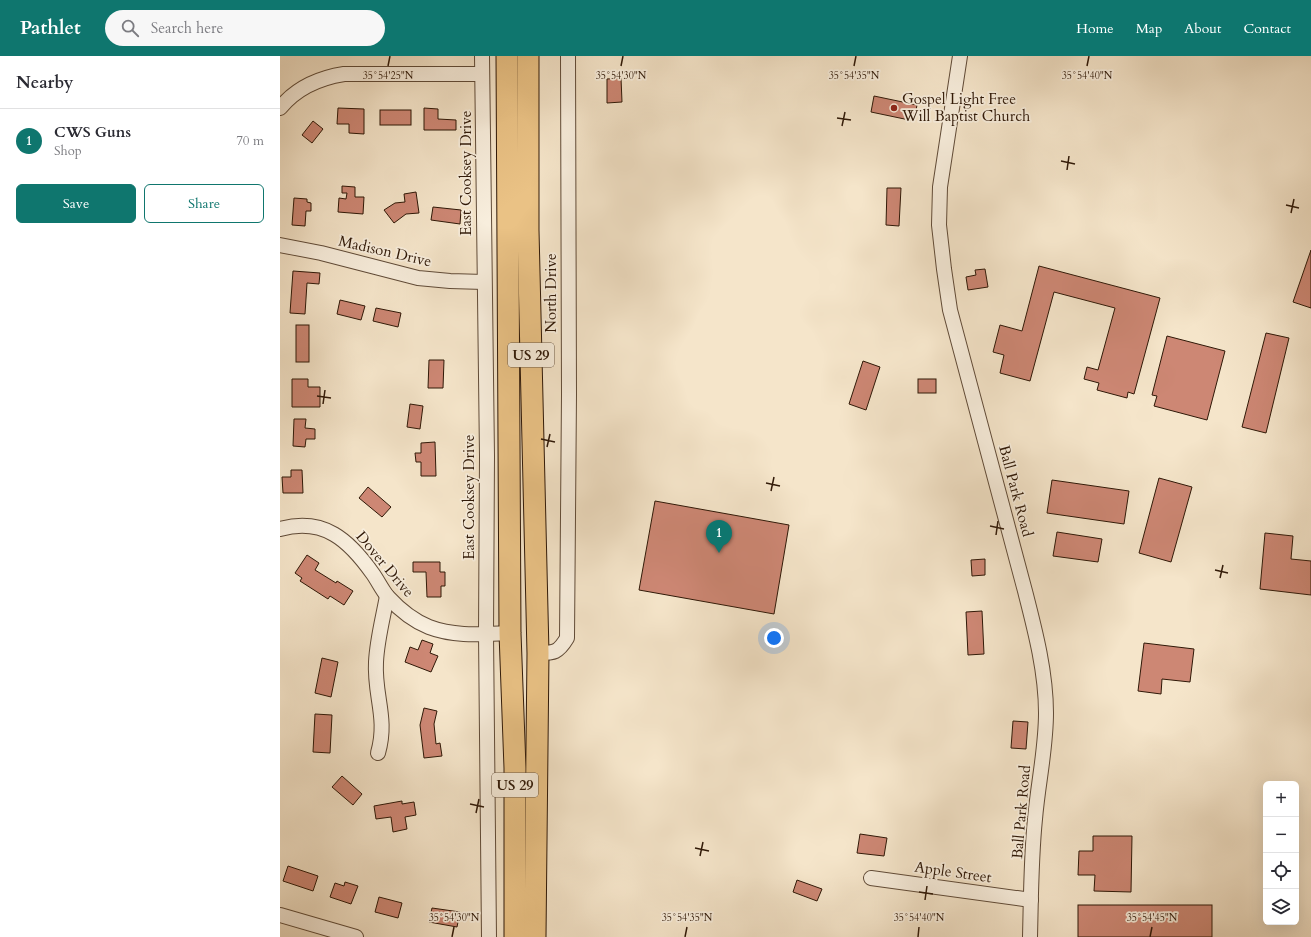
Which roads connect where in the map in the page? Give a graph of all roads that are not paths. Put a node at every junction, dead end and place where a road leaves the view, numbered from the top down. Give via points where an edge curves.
1 (482, 56) edge
2 (508, 56) edge
3 (528, 56) edge
4 (568, 56) edge
5 (960, 56) edge
6 (482, 74) junction
7 (280, 108) edge
8 (280, 245) edge
9 (484, 282) junction
10 (280, 528) edge
11 (387, 596) junction
12 (510, 633) junction
13 (486, 634) junction
14 (538, 653) junction
15 (378, 753) dead end
16 (871, 878) dead end
17 (1031, 900) junction
18 (280, 915) edge
19 (356, 937) edge
20 (488, 937) edge
21 (515, 937) edge
22 (535, 937) edge
23 (1030, 937) edge

1 - 6 street, East Cooksey Drive
2 - 12 highway, US 29
3 - 14 highway, US 29 via 528,230
4 - 14 street, North Drive via 569,394 566,638 561,648 554,652
5 - 17 street, Ball Park Road via 940,187 939,225 950,310 1035,628 1043,683 1046,712 1035,818
6 - 7 street via 329,76 299,90
6 - 9 street, East Cooksey Drive
8 - 9 street, Madison Drive via 418,278
9 - 13 street, East Cooksey Drive via 487,456
10 - 11 street, Dover Drive via 323,528 342,538 360,556
11 - 13 street, Dover Drive via 405,613 428,627 450,634
11 - 15 street via 376,661 376,680 383,722
12 - 13 street, Dover Drive
12 - 21 highway, US 29 via 515,768
13 - 20 street, East Cooksey Drive
14 - 22 highway, US 29
16 - 17 street, Apple Street
17 - 23 street, Ball Park Road
18 - 19 street

